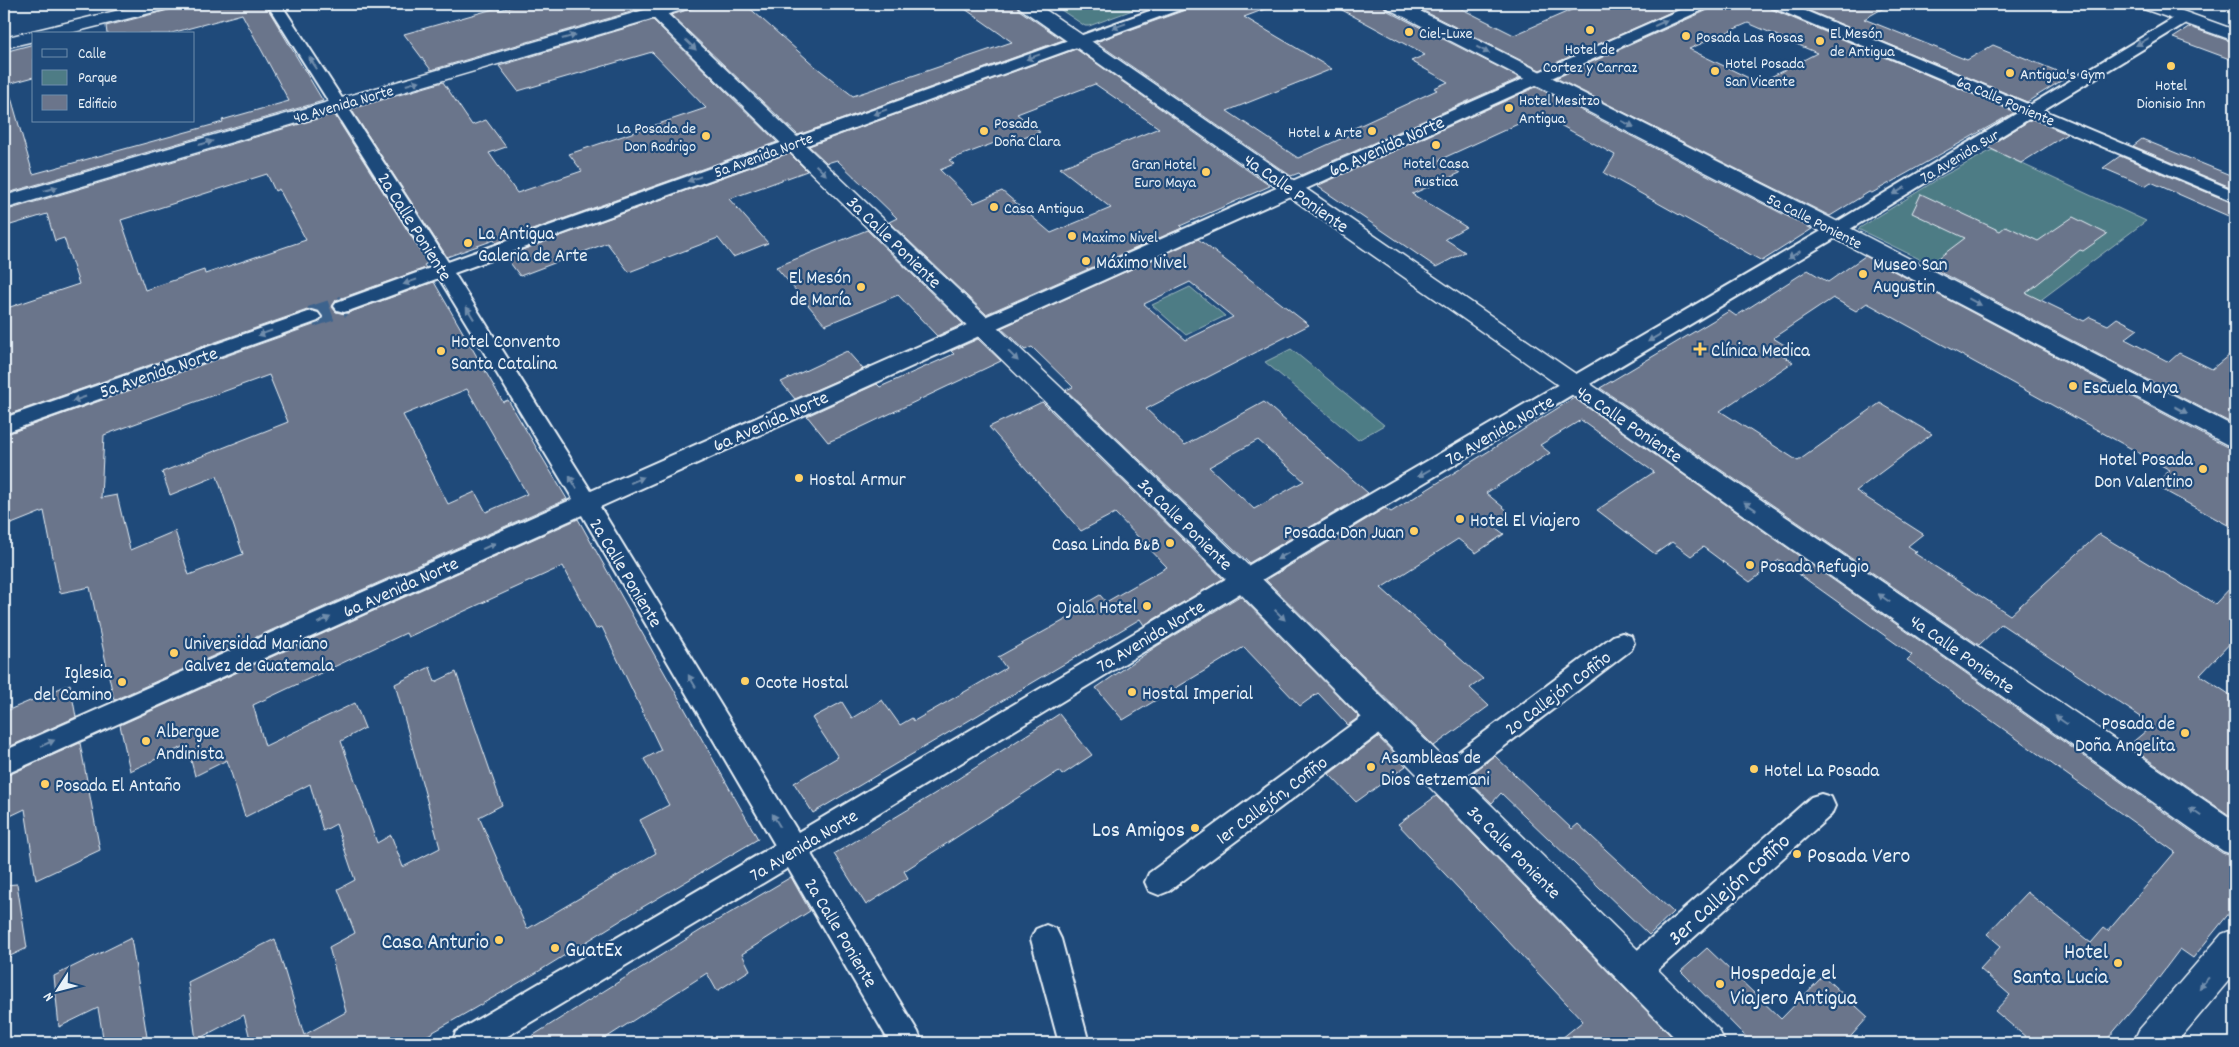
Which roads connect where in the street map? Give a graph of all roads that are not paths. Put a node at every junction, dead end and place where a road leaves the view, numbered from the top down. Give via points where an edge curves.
1 (164, 4) edge
2 (274, 4) edge
3 (682, 4) edge
4 (1026, 4) edge
5 (1182, 4) edge
6 (1393, 4) edge
7 (1704, 4) edge
8 (1777, 4) edge
9 (2147, 4) edge
10 (651, 8) edge
11 (2184, 18) junction
12 (51, 32) edge
13 (2235, 36) edge
14 (32, 37) edge
15 (1079, 40) junction
16 (4, 44) edge
17 (1537, 78) junction
18 (340, 104) junction
19 (2032, 110) junction
20 (793, 143) junction
21 (1291, 188) junction
22 (2235, 197) edge
23 (4, 202) edge
24 (1836, 230) junction
25 (443, 270) junction
26 (344, 306) tunnel mouth
27 (311, 317) tunnel mouth
28 (982, 326) junction
29 (1574, 385) junction
30 (4, 426) edge
31 (2235, 438) edge
32 (586, 503) junction
33 (1244, 579) junction
34 (1622, 643) dead end
35 (1382, 717) junction
36 (4, 763) edge
37 (1443, 778) junction
38 (1821, 806) dead end
39 (2235, 840) edge
40 (793, 850) junction
41 (1159, 882) dead end
42 (1046, 939) dead end
43 (2235, 946) edge
44 (1635, 971) junction
45 (467, 1043) edge
46 (907, 1043) edge
47 (1074, 1043) edge
48 (1706, 1043) edge
49 (2152, 1043) edge

1 - 12 main road
18 -> 2 street, 2a Calle Poniente
3 - 10 main road, 4a Avenida Norte
4 - 15 main road, 4a Calle Poniente
5 -> 15 street, 5a Avenida Norte
6 -> 17 main road, 5a Calle Poniente
17 -> 7 street, 6a Avenida Norte
8 - 19 street, 6a Calle Poniente
9 - 11 main road
18 -> 10 main road, 4a Avenida Norte
10 -> 20 main road, 3a Calle Poniente
11 - 13 main road
11 -> 19 street, 7a Avenida Sur
14 - 16 main road
15 -> 20 street, 5a Avenida Norte
15 - 21 main road, 4a Calle Poniente
17 - 21 street, 6a Avenida Norte
17 -> 24 main road, 5a Calle Poniente
23 -> 18 main road, 4a Avenida Norte
18 - 25 street, 2a Calle Poniente
19 - 22 street, 6a Calle Poniente
19 -> 24 street, 7a Avenida Sur
20 -> 25 street, 5a Avenida Norte
20 -> 28 main road, 3a Calle Poniente
21 - 28 street, 6a Avenida Norte
21 - 29 main road, 4a Calle Poniente
24 -> 29 street, 7a Avenida Norte
24 -> 31 main road, 5a Calle Poniente
25 -> 26 street, 5a Avenida Norte
32 -> 25 street, 2a Calle Poniente
27 -> 30 street, 5a Avenida Norte
32 -> 28 street, 6a Avenida Norte
28 -> 33 main road, 3a Calle Poniente
29 -> 33 street, 7a Avenida Norte
39 -> 29 main road, 4a Calle Poniente
36 -> 32 street, 6a Avenida Norte
40 -> 32 street, 2a Calle Poniente
33 -> 35 main road, 3a Calle Poniente
33 - 40 street, 7a Avenida Norte
34 - 37 street, 2o Callejón Cofiño
35 - 37 main road, 3a Calle Poniente
35 - 41 street, 1er Callejón, Cofiño
37 - 44 main road, 3a Calle Poniente
38 - 44 street, 3er Callejón Cofiño
40 - 45 street, 7a Avenida Norte
40 - 46 street, 2a Calle Poniente
42 - 47 street
43 -> 49 main road
44 - 48 main road, 3a Calle Poniente

